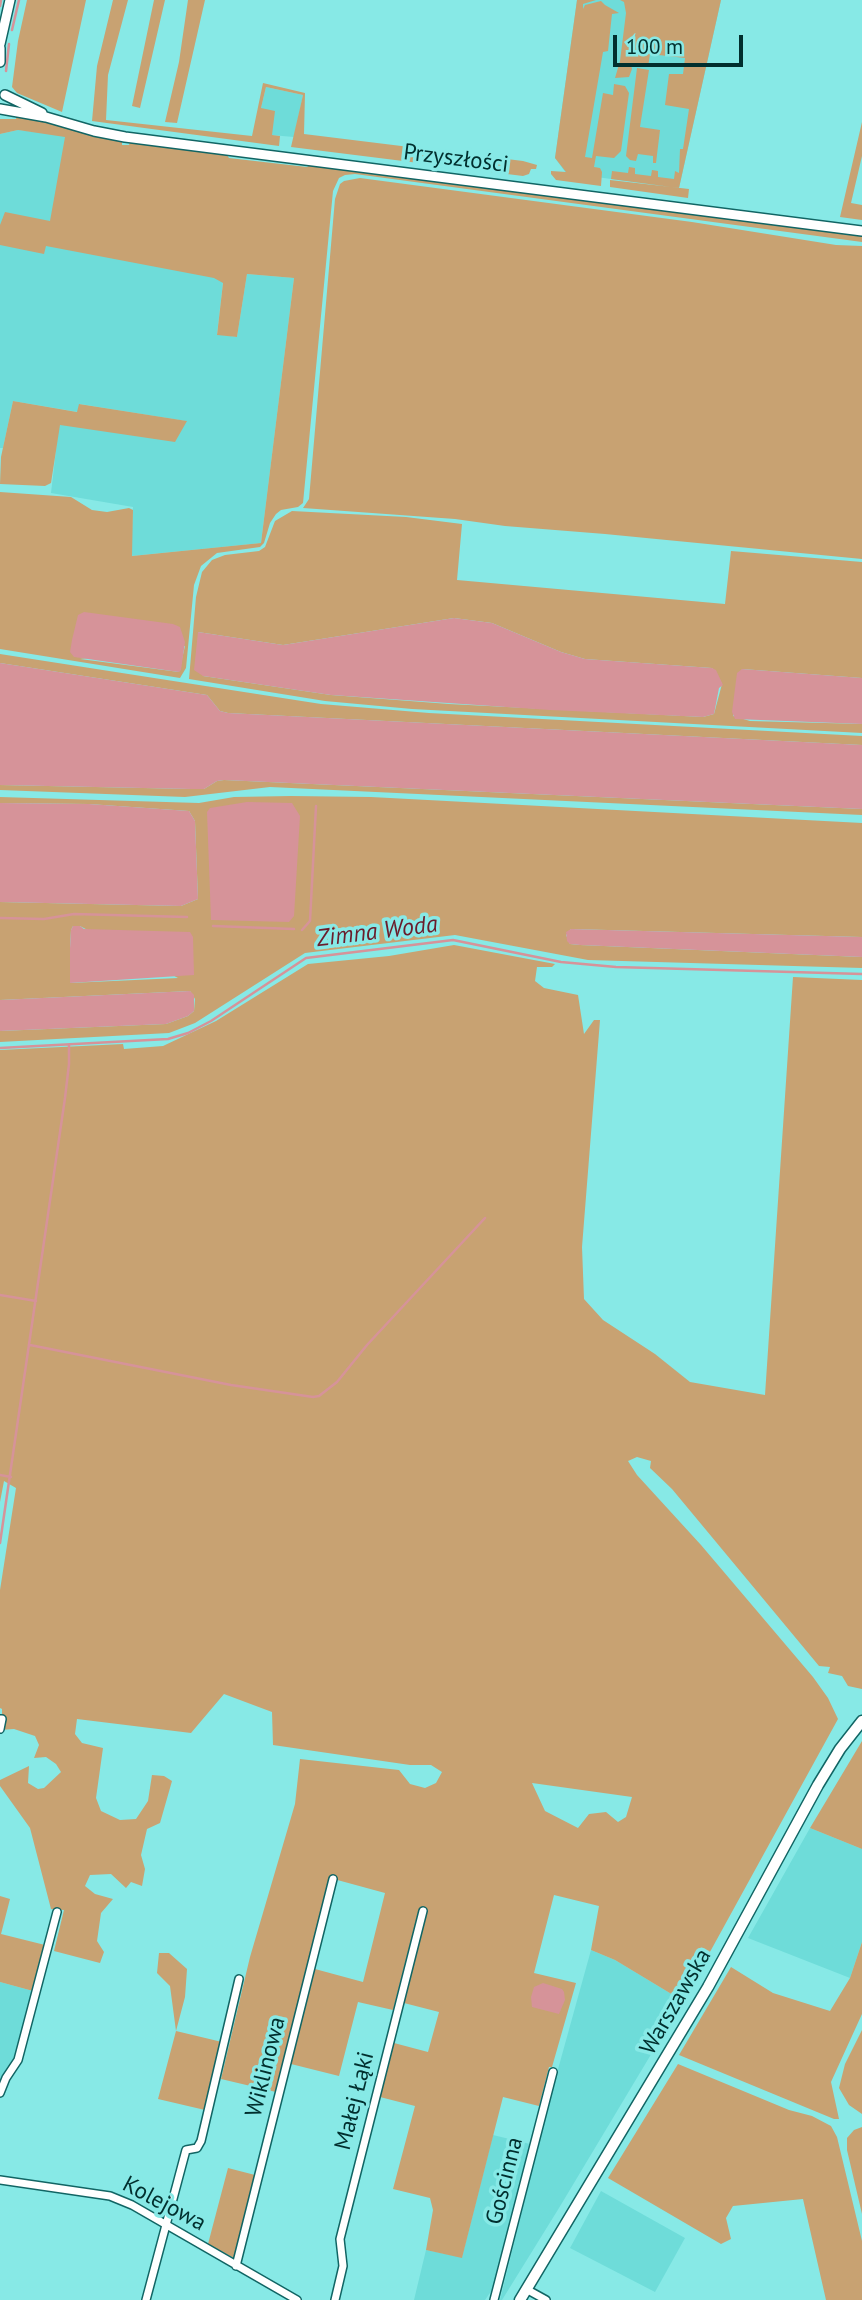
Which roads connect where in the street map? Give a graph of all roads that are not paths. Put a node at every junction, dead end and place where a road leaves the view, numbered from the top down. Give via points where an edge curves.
1 (10, 0) edge
2 (0, 46) edge
3 (0, 62) edge
4 (2, 90) edge
5 (0, 109) edge
6 (46, 117) junction
7 (862, 230) edge
8 (0, 1719) edge
9 (862, 1721) edge
10 (0, 1729) edge
11 (333, 1878) dead end
12 (423, 1911) dead end
13 (57, 1912) dead end
14 (239, 1979) dead end
15 (553, 2072) dead end
16 (0, 2093) edge
17 (0, 2180) edge
18 (165, 2225) junction
19 (236, 2266) junction
20 (526, 2289) junction
21 (282, 2296) edge
22 (146, 2300) edge
23 (297, 2300) edge
24 (335, 2300) edge
25 (494, 2300) edge
26 (520, 2300) edge
27 (546, 2300) edge

1 - 2 street
2 - 3 street
4 - 5 street
4 - 6 street, Przyszłości
5 - 6 street, Przyszłości
6 - 7 street, Przyszłości via 125,137
8 - 10 street
9 - 20 main road, Warszawska via 818,1785 708,1987
11 - 19 street, Wiklinowa
12 - 24 street, Małej Łąki via 340,2239 343,2266
13 - 16 street via 18,2060
14 - 18 street via 201,2141 198,2148 186,2150
15 - 25 street, Gościnna
17 - 18 street, Kolejowa via 110,2196
18 - 19 street, Kolejowa
18 - 22 street
19 - 21 street, Kolejowa
20 - 26 main road, Warszawska
20 - 27 street
21 - 23 street, Kolejowa

